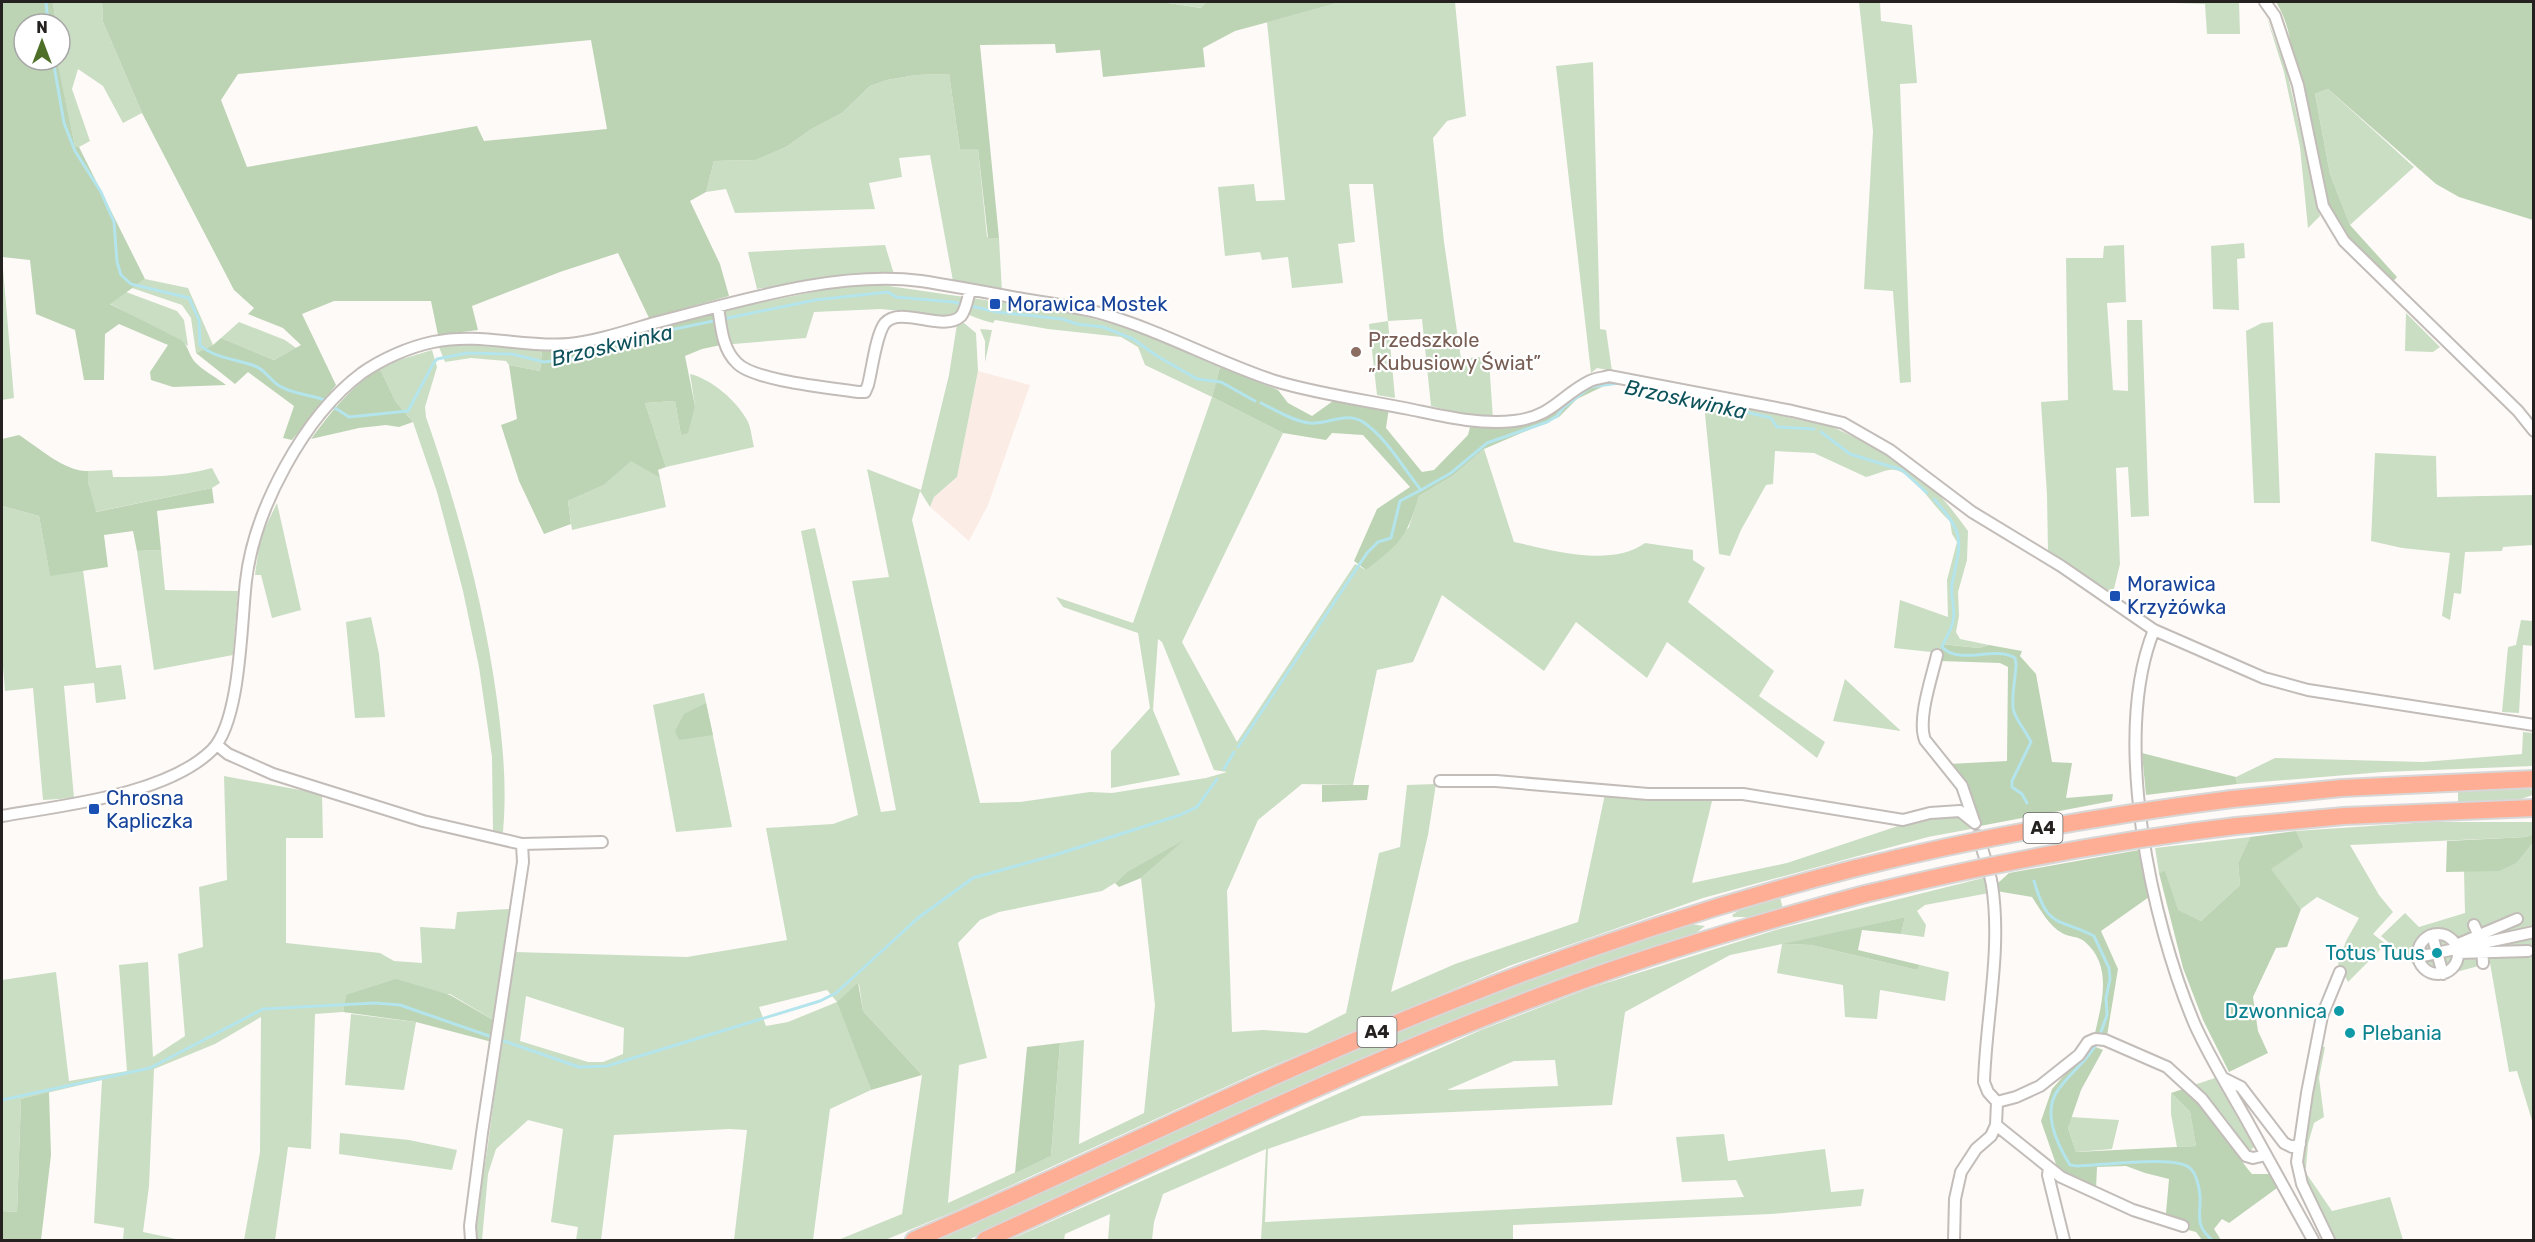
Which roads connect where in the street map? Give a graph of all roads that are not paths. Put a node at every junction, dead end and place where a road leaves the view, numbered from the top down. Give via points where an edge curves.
1 (2265, 2) edge
2 (970, 290) junction
3 (718, 311) junction
4 (2534, 430) edge
5 (2154, 630) junction
6 (1937, 655) dead end
7 (2534, 725) edge
8 (217, 745) junction
9 (2534, 779) edge
10 (1440, 782) dead end
11 (2534, 808) edge
12 (2, 816) edge
13 (1975, 823) junction
14 (602, 842) dead end
15 (522, 844) junction
16 (2517, 919) dead end
17 (2534, 932) edge
18 (2432, 935) junction
19 (2481, 944) junction
20 (2456, 949) junction
21 (2528, 951) dead end
22 (2437, 953) junction
23 (2418, 957) junction
24 (2340, 972) dead end
25 (2443, 974) junction
26 (2223, 1078) junction
27 (1997, 1102) junction
28 (1996, 1125) junction
29 (2300, 1144) junction
30 (2266, 1155) junction
31 (2049, 1168) junction
32 (2183, 1226) dead end
33 (471, 1240) edge
34 (914, 1240) edge
35 (985, 1240) edge
36 (1954, 1240) edge
37 (2064, 1240) edge
38 (2313, 1240) edge
39 (2329, 1240) edge

1 - 4 street via 2275,15 2298,85 2323,206 2344,242
2 - 3 street via 917,281 842,280
2 - 3 street via 965,307 955,320 906,317 886,322 865,392 746,370 724,343
2 - 5 street via 1100,313 1272,380 1464,420 1513,422 1543,415 1590,381 1609,376 1843,423 1890,450 1972,512 2061,566
3 - 8 street via 569,344 493,338 432,342 392,356 362,374 322,413 260,516 246,576 235,691
5 - 7 street via 2264,678 2300,688
5 - 26 street via 2141,666 2135,735 2147,858 2173,967 2196,1026
6 - 13 street via 1922,732 1962,786
8 - 12 street via 195,765 165,780
8 - 15 street via 228,754 279,776 423,822
9 - 34 highway, A4, bridge via 2342,788 2161,808 2017,832 1856,868 1725,904 1462,996
10 - 13 street via 1496,781 1648,794 1743,794 1903,820 1960,811
11 - 35 highway, A4, bridge via 2356,816 2137,839 1865,894 1731,931 1555,990 1394,1055
13 - 27 street via 1994,906 1994,981 1984,1082
14 - 15 street
15 - 33 street via 523,862 482,1133
16 - 19 street
17 - 19 street
18 - 20 street via 2445,936
18 - 22 street
18 - 23 street via 2421,944
19 - 20 street
19 - 20 street
19 - 21 street
20 - 22 street
20 - 25 street via 2452,969
22 - 23 street
22 - 25 street
23 - 25 street via 2428,972
24 - 29 street via 2322,1016
26 - 29 street via 2241,1087 2284,1143 2292,1147
26 - 30 street
27 - 28 street
27 - 30 street via 2040,1086 2088,1042 2105,1040 2167,1067 2202,1099 2246,1156
28 - 31 street
28 - 36 street via 1961,1172 1955,1199
29 - 39 street via 2297,1162 2302,1184
30 - 38 street
31 - 32 street via 2133,1210
31 - 37 street

